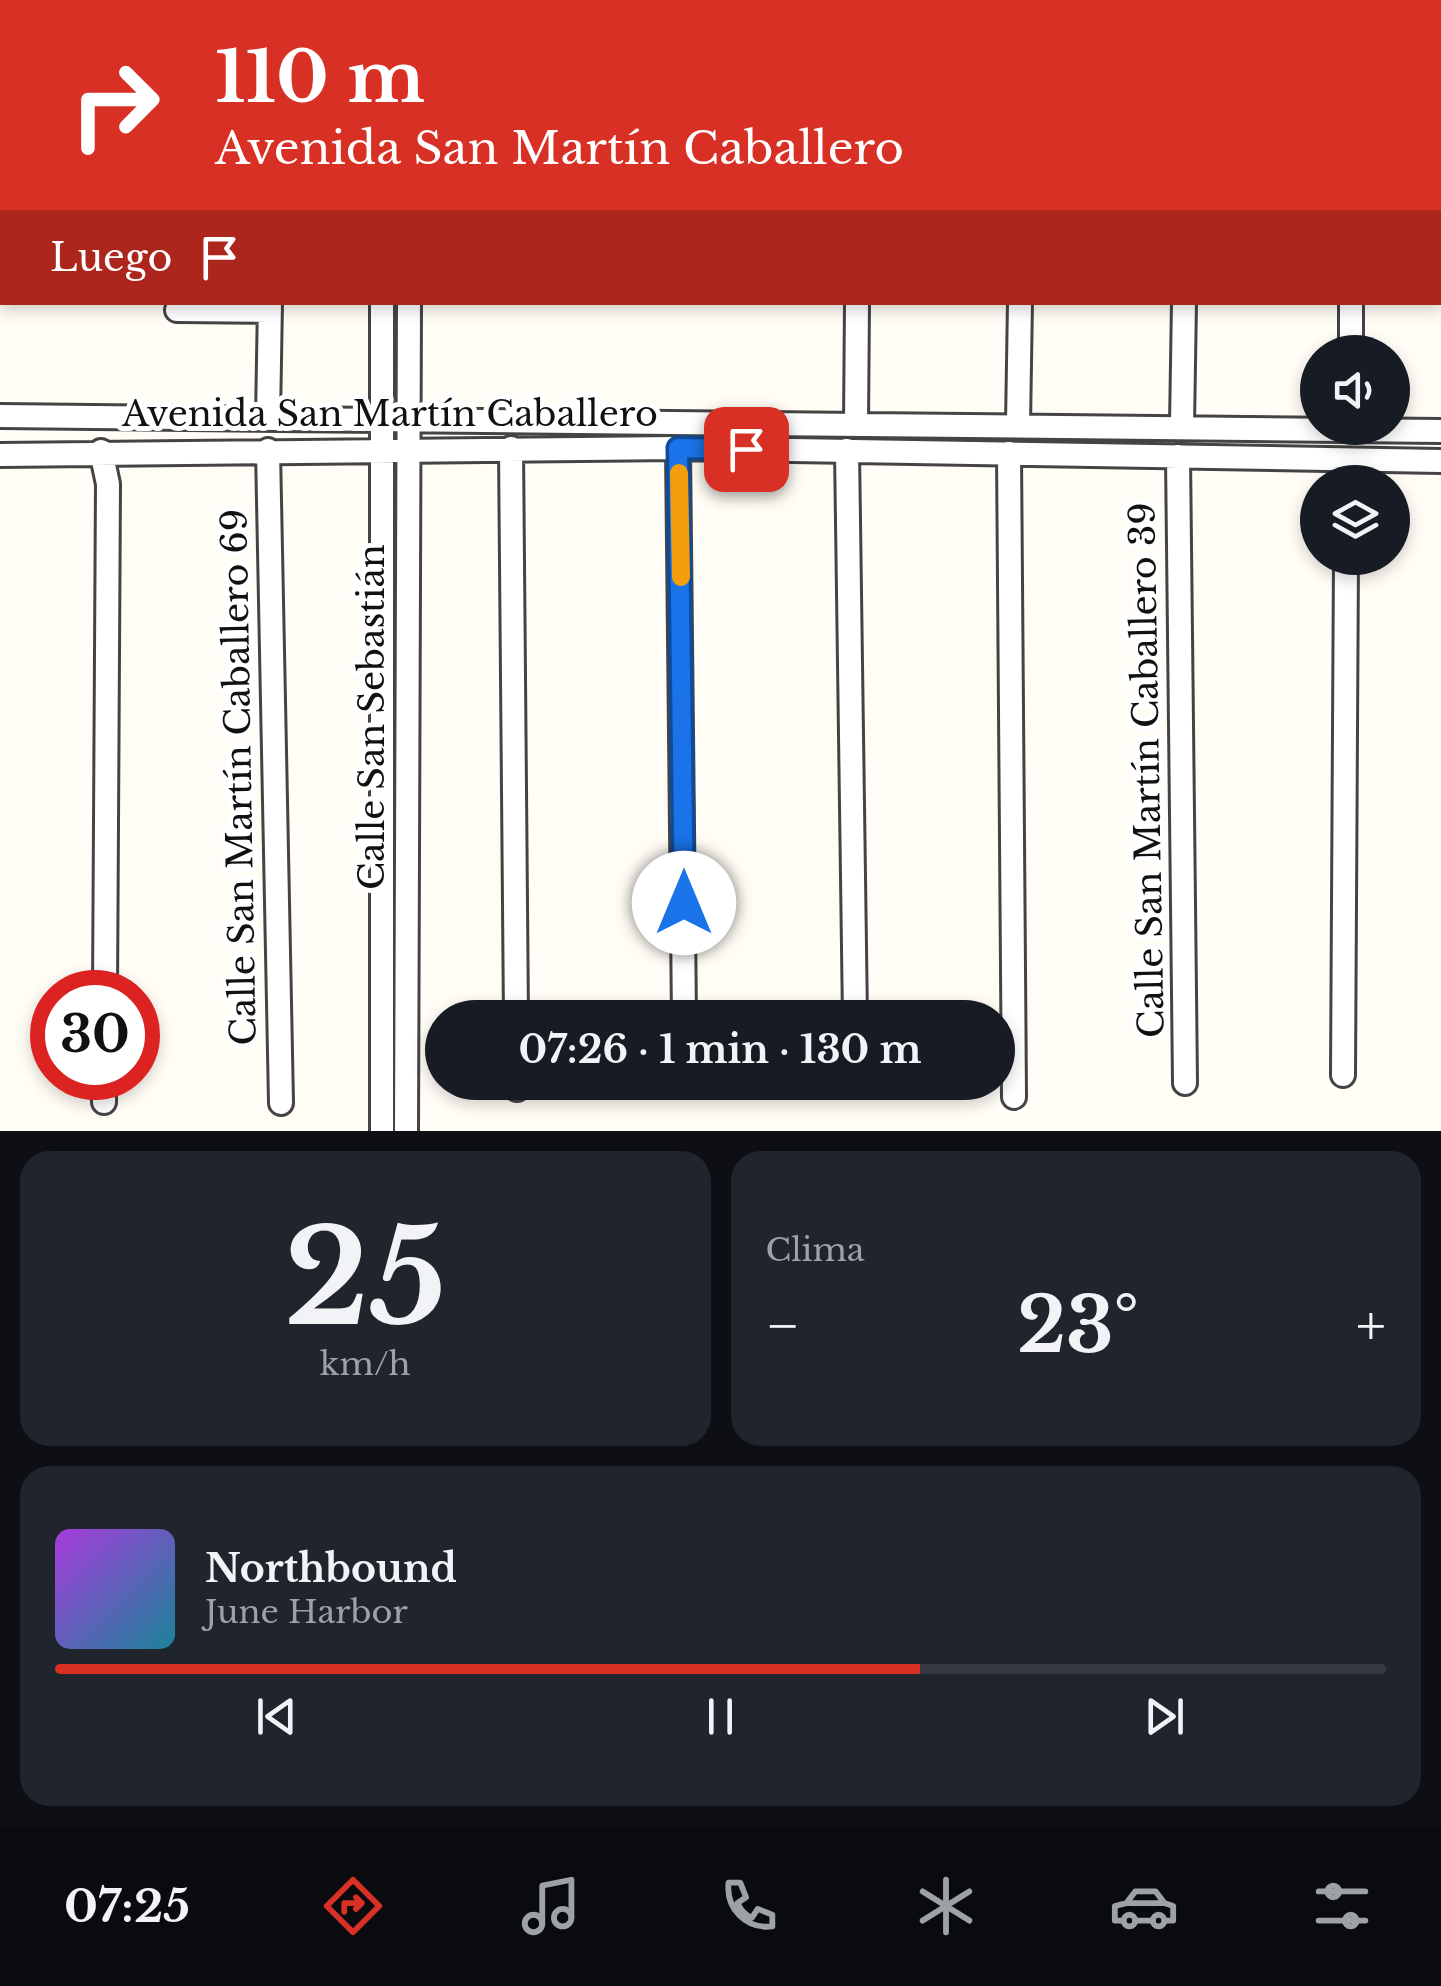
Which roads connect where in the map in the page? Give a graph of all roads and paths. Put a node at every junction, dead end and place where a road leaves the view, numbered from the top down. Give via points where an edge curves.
1 (180, 305) edge
2 (382, 305) edge
3 (409, 305) edge
4 (857, 305) edge
5 (1020, 305) edge
6 (1184, 305) edge
7 (1351, 305) edge
8 (270, 307) edge
9 (1351, 335) edge
10 (0, 416) edge
11 (268, 418) junction
12 (382, 419) junction
13 (408, 420) junction
14 (856, 424) junction
15 (1018, 424) junction
16 (1182, 426) junction
17 (1300, 428) edge
18 (1410, 431) edge
19 (1441, 432) edge
20 (382, 448) junction
21 (408, 448) junction
22 (511, 448) junction
23 (678, 448) junction
24 (268, 450) junction
25 (847, 450) junction
26 (101, 451) junction
27 (1009, 453) junction
28 (0, 455) edge
29 (1178, 456) junction
30 (1441, 460) edge
31 (1398, 465) edge
32 (1300, 467) edge
33 (1346, 575) edge
34 (105, 970) edge
35 (516, 1000) edge
36 (684, 1000) edge
37 (855, 1000) edge
38 (1013, 1000) edge
39 (1344, 1075) dead end
40 (1185, 1083) dead end
41 (281, 1103) dead end
42 (382, 1131) edge
43 (406, 1131) edge

1 - 8 street via 177,310
2 - 12 street, Calle San Sebastián
3 - 13 street, Calle San Sebastián
4 - 14 street
5 - 15 street
6 - 16 street
7 - 9 street
8 - 11 street
10 - 11 street, Avenida San Martín Caballero
11 - 12 street, Avenida San Martín Caballero
12 - 13 street, Avenida San Martín Caballero
12 - 20 street, Calle San Sebastián
13 - 14 street, Avenida San Martín Caballero
13 - 21 street, Calle San Sebastián
14 - 15 street, Avenida San Martín Caballero
15 - 16 street, Avenida San Martín Caballero
16 - 17 street, Avenida San Martín Caballero
18 - 19 street, Avenida San Martín Caballero
20 - 21 street, Avenida San Martín Caballero
20 - 24 street, Avenida San Martín Caballero
20 - 42 street, Calle San Sebastián
21 - 22 street, Avenida San Martín Caballero
21 - 43 street, Calle San Sebastián
22 - 23 street, Avenida San Martín Caballero
22 - 35 street
23 - 25 street, Avenida San Martín Caballero
23 - 36 street
24 - 26 street, Avenida San Martín Caballero
24 - 41 street, Calle San Martín Caballero 69
25 - 27 street, Avenida San Martín Caballero
25 - 37 street
26 - 28 street, Avenida San Martín Caballero
26 - 34 street via 108,484
27 - 29 street, Avenida San Martín Caballero
27 - 38 street
29 - 32 street, Avenida San Martín Caballero
29 - 40 street, Calle San Martín Caballero 39
30 - 31 street, Avenida San Martín Caballero
33 - 39 street

